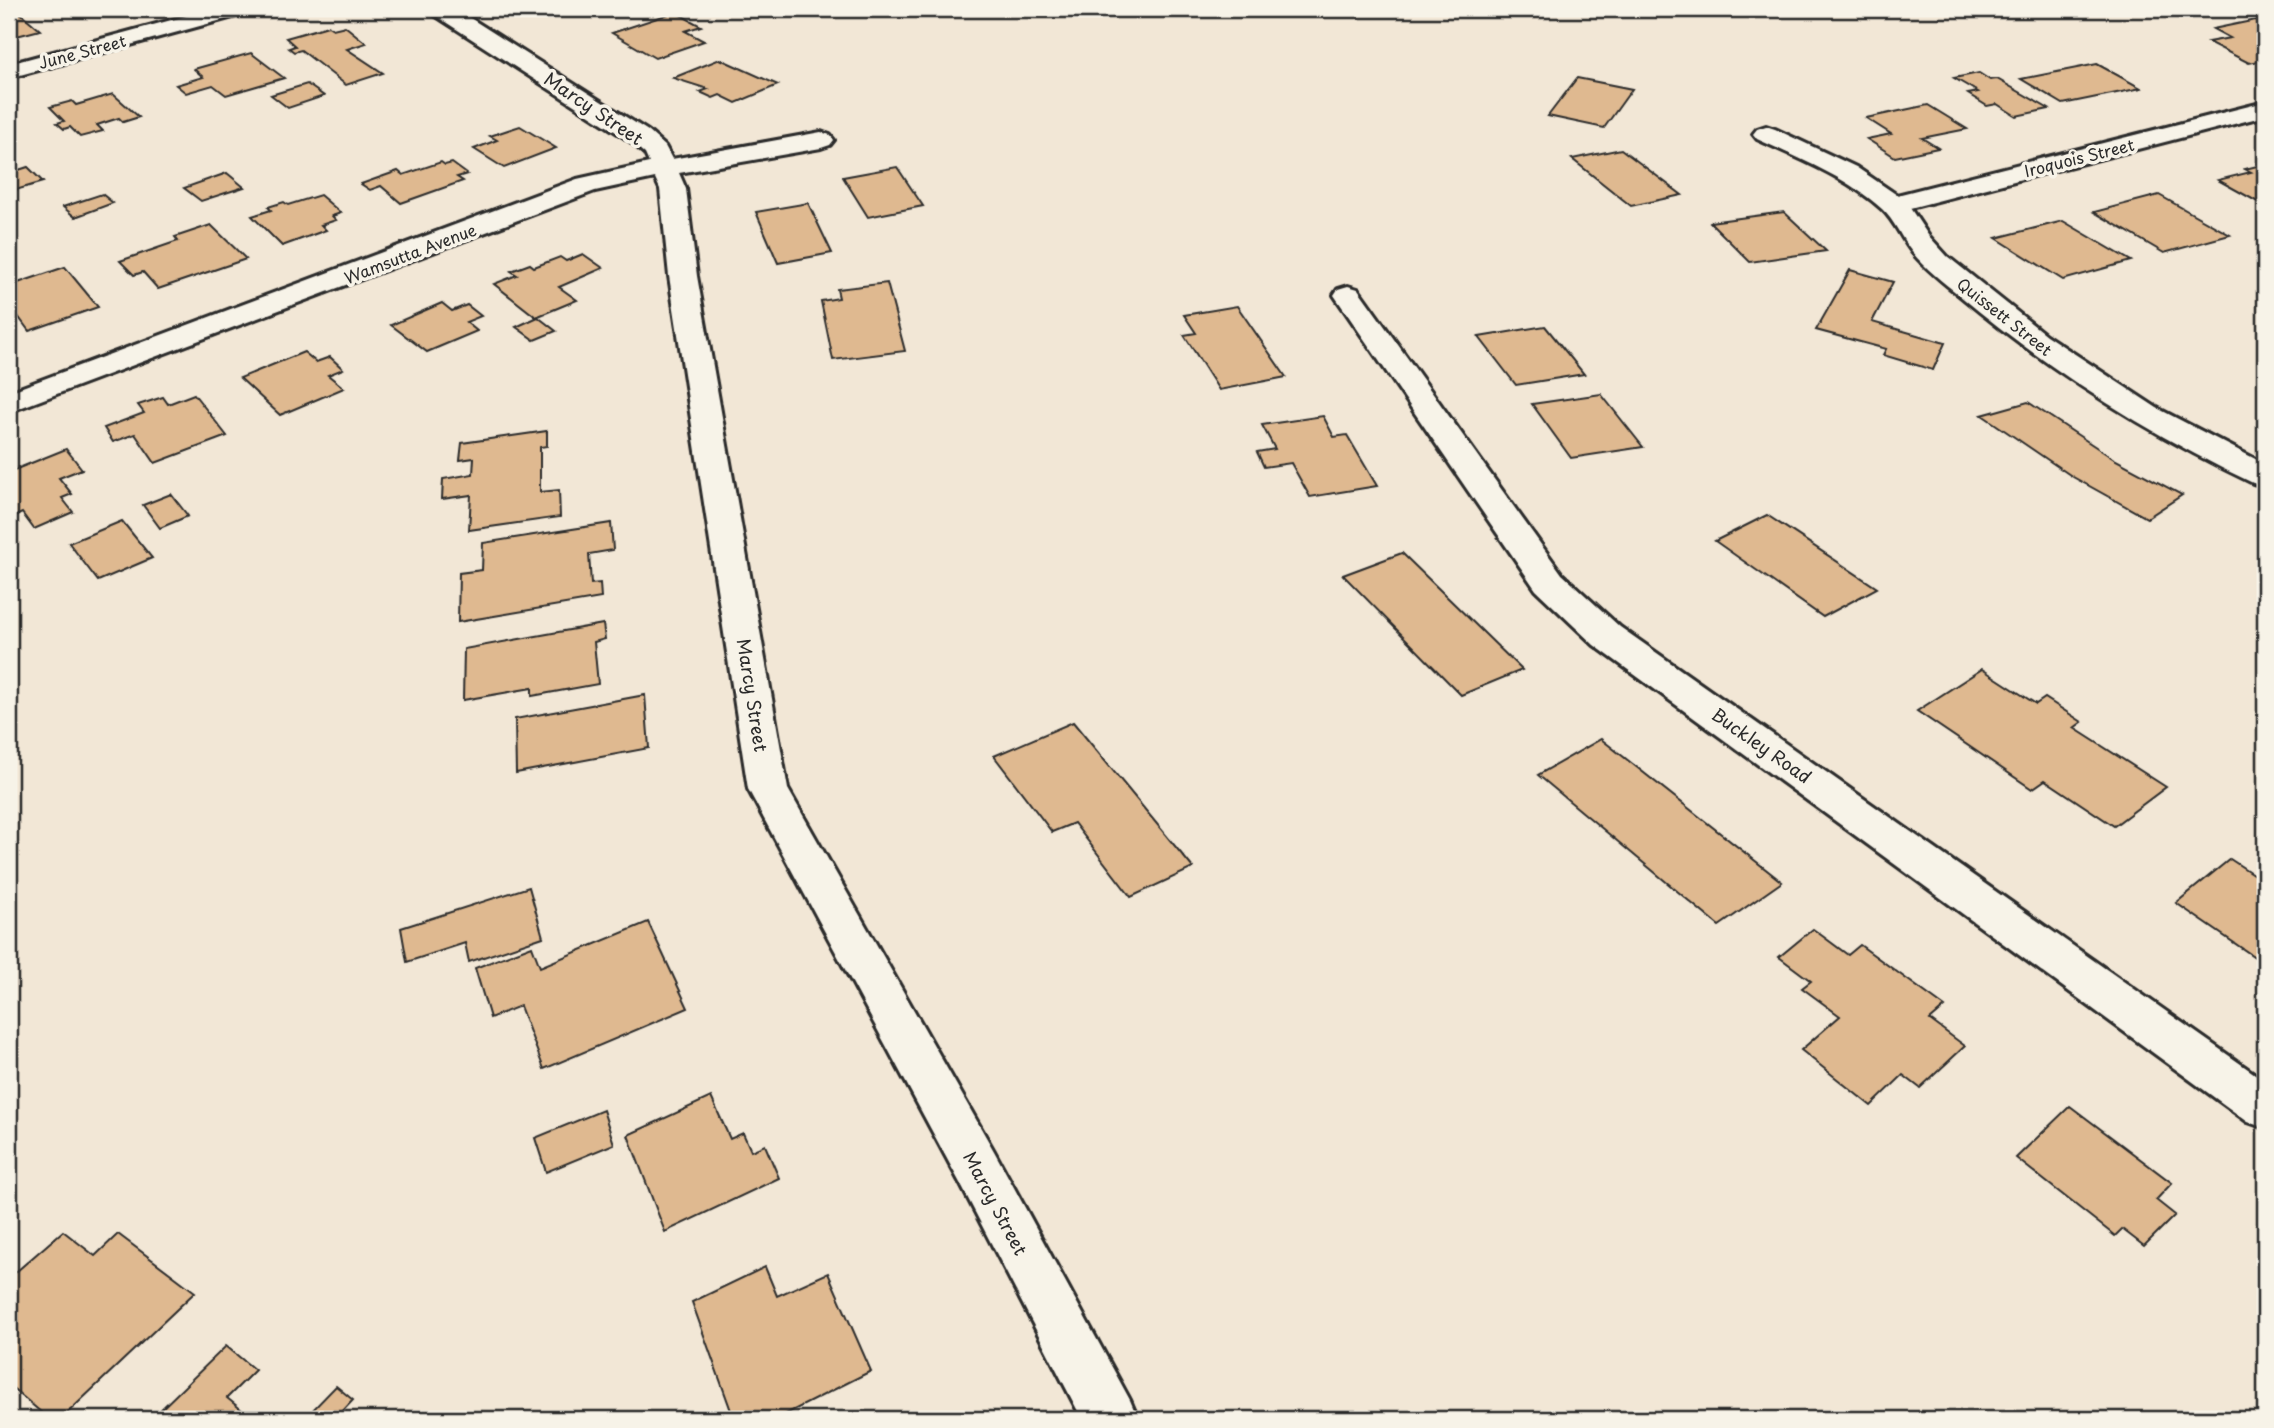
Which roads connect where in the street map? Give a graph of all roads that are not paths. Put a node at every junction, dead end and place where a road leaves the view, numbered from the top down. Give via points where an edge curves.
1 (236, 9) edge
2 (442, 9) edge
3 (9, 71) edge
4 (2265, 109) edge
5 (1766, 134) dead end
6 (821, 140) dead end
7 (666, 170) junction
8 (1892, 204) junction
9 (1348, 295) dead end
10 (9, 403) edge
11 (2265, 475) edge
12 (2265, 1107) edge
13 (1111, 1419) edge

1 - 3 street, June Street
2 - 7 street, Marcy Street via 639,136 656,151
4 - 8 street, Iroquois Street
5 - 8 street, Quissett Street via 1841,168
6 - 7 street, Wamsutta Avenue
7 - 10 street, Wamsutta Avenue via 586,186
7 - 13 street, Marcy Street via 673,190 683,276 768,789
8 - 11 street, Quissett Street via 1923,248 2046,349 2162,425
9 - 12 street, Buckley Road via 1549,582 1607,636

